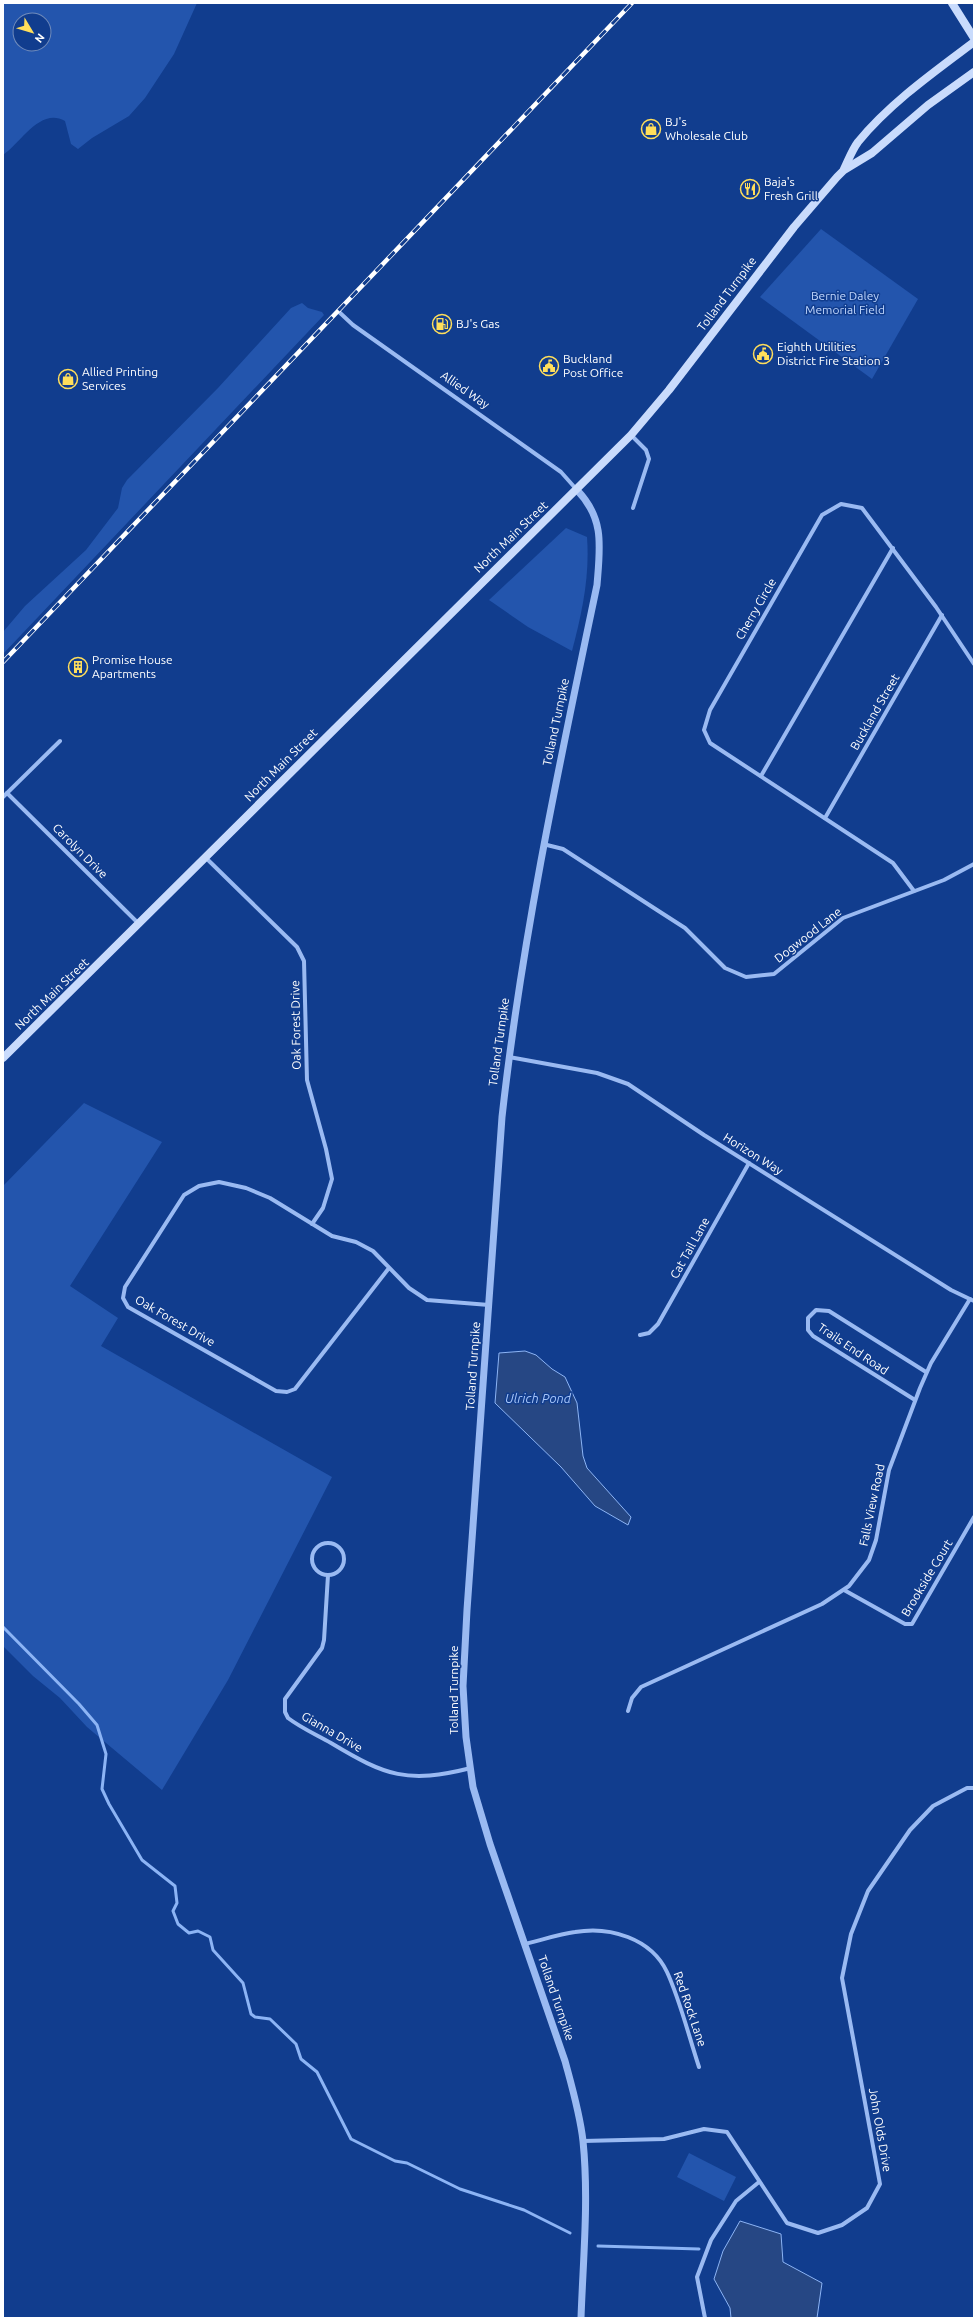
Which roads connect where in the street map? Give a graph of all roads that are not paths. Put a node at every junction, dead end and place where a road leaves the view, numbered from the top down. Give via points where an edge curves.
1 (952, 3) edge
2 (974, 38) edge
3 (974, 42) edge
4 (974, 72) edge
5 (844, 170) junction
6 (338, 310) dead end
7 (631, 435) junction
8 (577, 490) junction
9 (633, 508) dead end
10 (893, 548) junction
11 (942, 614) junction
12 (974, 664) edge
13 (60, 741) dead end
14 (761, 776) junction
15 (7, 792) junction
16 (3, 797) edge
17 (825, 818) junction
18 (543, 844) junction
19 (206, 858) junction
20 (974, 864) edge
21 (914, 891) junction
22 (139, 925) junction
23 (509, 1057) junction
24 (3, 1058) edge
25 (749, 1163) junction
26 (312, 1224) junction
27 (389, 1268) junction
28 (972, 1300) edge
29 (488, 1305) junction
30 (640, 1335) dead end
31 (926, 1372) junction
32 (915, 1400) junction
33 (974, 1517) edge
34 (328, 1575) junction
35 (844, 1590) junction
36 (628, 1712) dead end
37 (471, 1768) junction
38 (974, 1788) edge
39 (525, 1944) junction
40 (700, 2067) dead end
41 (583, 2141) junction
42 (759, 2182) junction
43 (581, 2318) edge
44 (704, 2318) edge

1 - 2 main road
3 - 5 main road, Tolland Turnpike via 908,94 873,127 857,143
4 - 5 main road, Tolland Turnpike via 928,105 872,153
5 - 7 main road, Tolland Turnpike via 794,227 669,390
6 - 8 street, Allied Way via 353,325 561,472
7 - 8 main road, Tolland Turnpike
7 - 9 street via 646,450 649,459
8 - 18 street, Tolland Turnpike via 589,503 598,525 600,552 597,584
8 - 19 main road, North Main Street via 449,614
10 - 11 street, Cherry Circle
10 - 14 street
10 - 14 street, Cherry Circle via 862,508 841,504 822,515 799,554 710,710 704,730 710,743
11 - 12 street, Cherry Circle
11 - 17 street, Buckland Street
13 - 15 street
14 - 17 street, Cherry Circle
15 - 16 street
15 - 22 street, Carolyn Drive
17 - 21 street, Cherry Circle via 893,863
18 - 21 street, Dogwood Lane via 563,849 685,928 725,968 746,977 774,974 843,918
18 - 23 street, Tolland Turnpike
19 - 22 main road, North Main Street
19 - 26 street, Oak Forest Drive via 298,947 304,961 307,1080 332,1179 323,1208
20 - 21 street, Dogwood Lane via 944,880
22 - 24 main road, North Main Street
23 - 25 street, Horizon Way via 597,1073 620,1080
23 - 29 street, Tolland Turnpike
25 - 28 street, Horizon Way via 951,1290
25 - 30 street, Cat Tail Lane via 658,1324 650,1333
26 - 27 street, Oak Forest Drive via 332,1236 356,1242 373,1251
26 - 27 street, Oak Forest Drive via 270,1198 246,1188 219,1182 199,1186 184,1195 125,1287 123,1298 128,1307 276,1391 287,1392 295,1389
27 - 29 street, Oak Forest Drive via 409,1288 427,1300
28 - 31 street, Falls View Road
29 - 37 street, Tolland Turnpike via 463,1686
31 - 32 street, Falls View Road
31 - 32 street, Trails End Road via 829,1311 818,1310 809,1317 807,1327 813,1336
32 - 35 street, Falls View Road via 889,1470 873,1552 862,1572
33 - 35 street, Brookside Court via 911,1625
34 - 34 street via 342,1568 344,1557 340,1548 331,1543 325,1543 313,1552 312,1563 318,1572
34 - 37 street, Gianna Drive via 322,1648 285,1699 285,1712 288,1718 376,1769 425,1776
35 - 36 street, Falls View Road via 814,1608 644,1685 633,1696
37 - 39 street, Tolland Turnpike via 490,1844
38 - 42 street, John Olds Drive via 967,1788 933,1806 910,1830 868,1891 851,1934 842,1978 880,2184 867,2208 842,2225 818,2233 787,2222
39 - 40 street, Red Rock Lane via 576,1931 594,1931 617,1932 645,1947 667,1972
39 - 41 street, Tolland Turnpike via 565,2061
41 - 42 street, John Olds Drive via 664,2139 704,2129 727,2132
41 - 43 street, Tolland Turnpike via 586,2191
42 - 44 street via 736,2201 710,2240 697,2277

